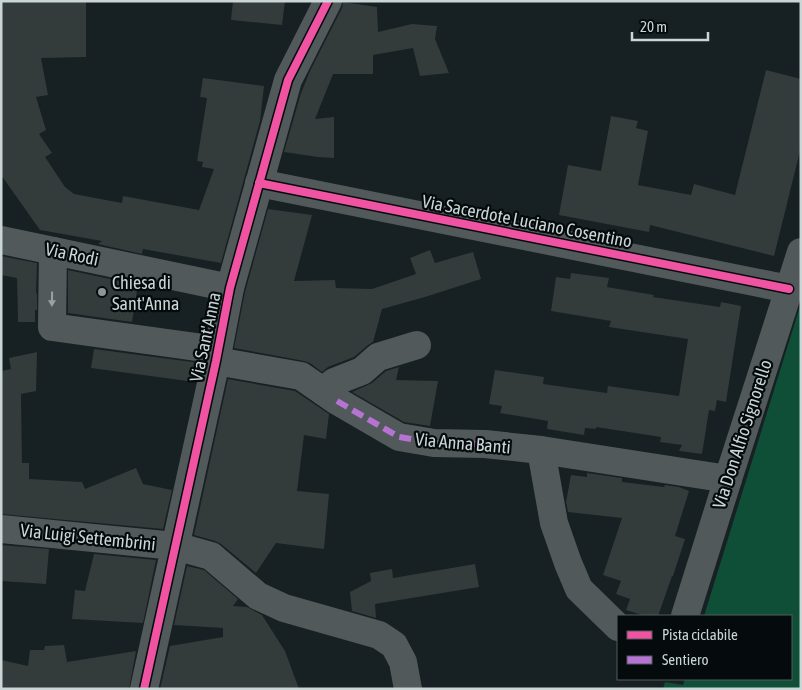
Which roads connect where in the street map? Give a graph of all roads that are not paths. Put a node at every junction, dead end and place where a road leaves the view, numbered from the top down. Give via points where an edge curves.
1 (328, 1) edge
2 (259, 183) junction
3 (2, 236) edge
4 (53, 251) junction
5 (801, 252) edge
6 (230, 288) junction
7 (789, 289) junction
8 (417, 345) dead end
9 (217, 355) junction
10 (330, 396) junction
11 (540, 450) junction
12 (728, 479) junction
13 (1, 529) edge
14 (175, 546) junction
15 (685, 615) edge
16 (617, 626) edge
17 (144, 689) edge
18 (408, 689) edge

1 - 2 street, Via Sant'Anna via 288,80
2 - 6 street, Via Sant'Anna
2 - 7 street, Via Sacerdote Luciano Cosentino
3 - 4 street, Via Rodi
4 - 6 street, Via Rodi
4 -> 9 street, Via Anna Banti via 52,327
5 - 7 street, Via Don Alfio Signorello
6 - 9 street, Via Sant'Anna
7 - 12 street, Via Don Alfio Signorello
8 - 10 street via 378,357 362,371 334,382
9 - 10 street, Via Anna Banti via 301,376
9 - 14 street, Via Sant'Anna
10 - 11 street, Via Anna Banti via 399,437 434,443
11 - 12 street, Via Anna Banti
11 - 16 street via 554,523 568,563 580,589
12 - 15 street, Via Don Alfio Signorello
13 - 14 street, Via Luigi Settembrini
14 - 17 street, Via Sant'Anna
14 - 18 street, Via Luigi Settembrini via 211,556 258,596 284,608 379,635 394,645 403,662

